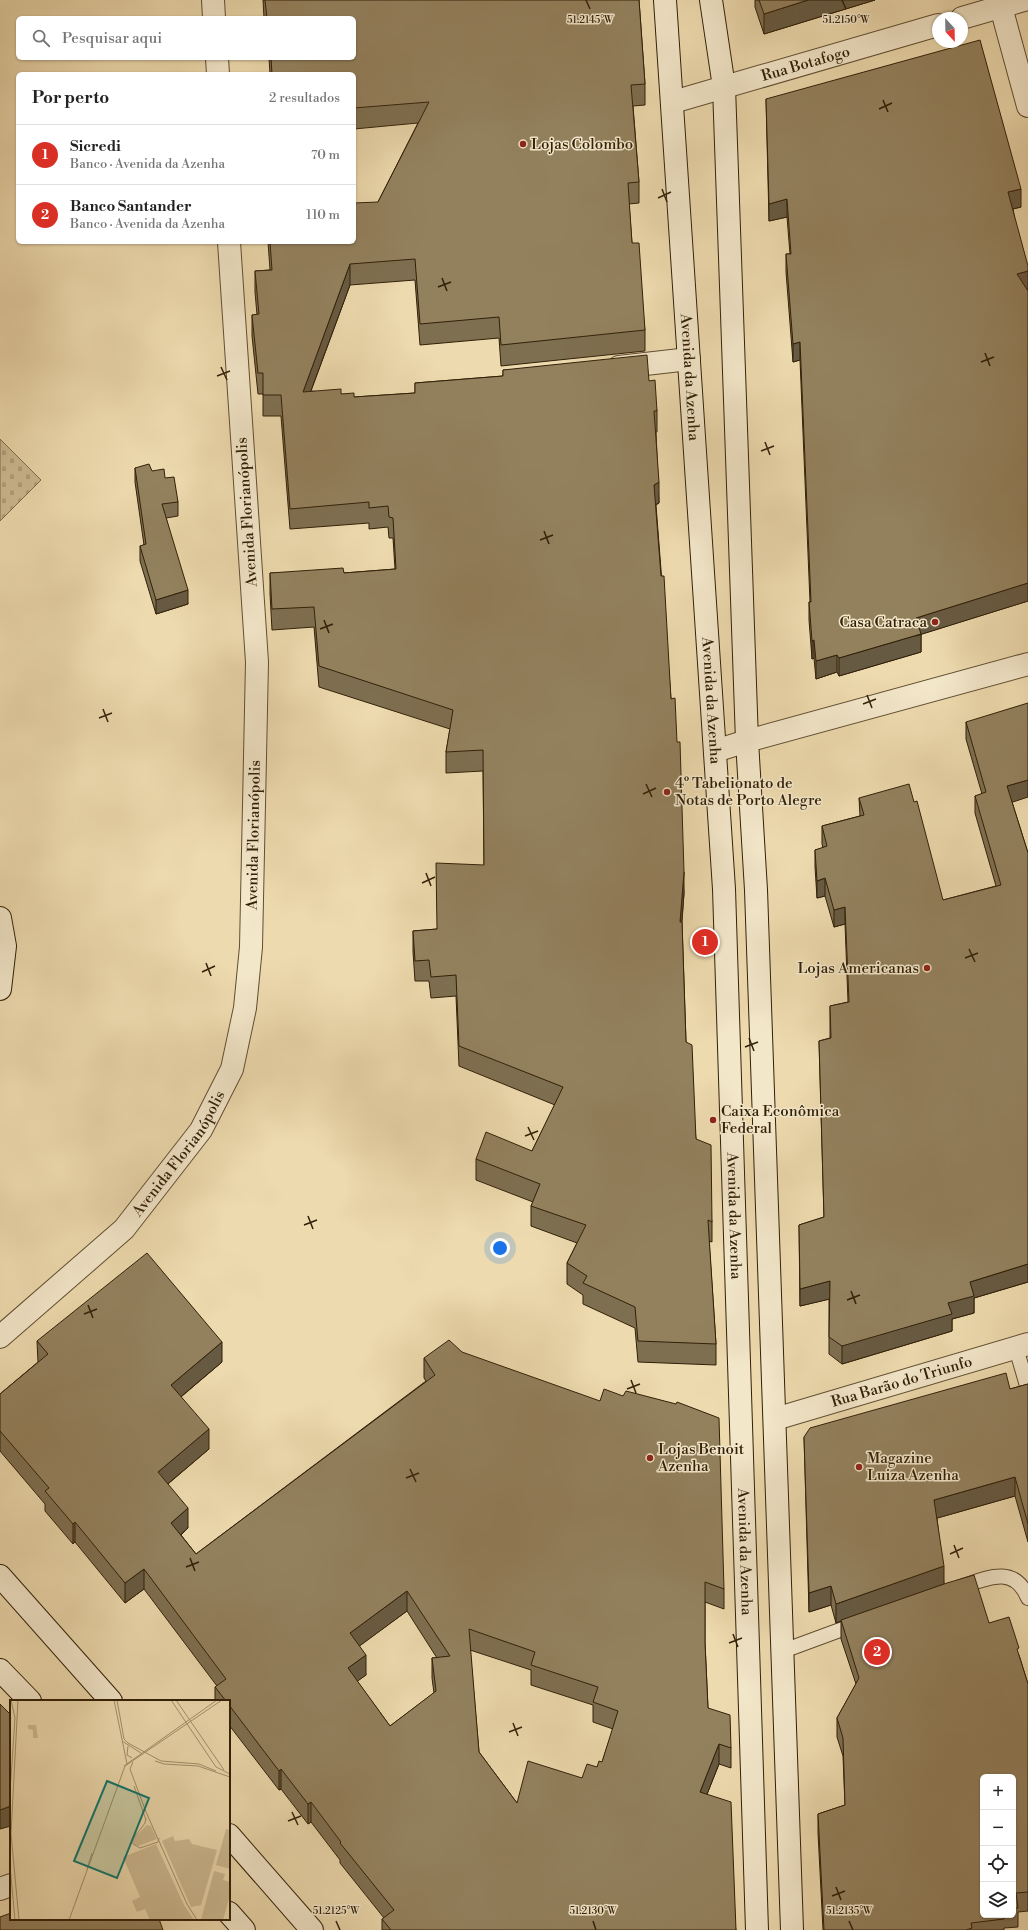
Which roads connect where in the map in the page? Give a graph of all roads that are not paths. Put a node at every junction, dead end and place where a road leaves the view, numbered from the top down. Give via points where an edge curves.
1 (213, 0) edge
2 (665, 0) edge
3 (711, 0) edge
4 (1024, 0) edge
5 (1000, 7) junction
6 (214, 16) edge
7 (968, 16) edge
8 (932, 27) edge
9 (216, 60) edge
10 (218, 72) edge
11 (724, 88) junction
12 (673, 102) junction
13 (1028, 106) edge
14 (229, 244) edge
15 (690, 359) junction
16 (596, 369) edge
17 (1028, 664) edge
18 (747, 741) junction
19 (715, 751) junction
20 (0, 918) edge
21 (0, 989) edge
22 (0, 1337) edge
23 (1022, 1346) edge
24 (1028, 1388) edge
25 (774, 1419) junction
26 (0, 1576) edge
27 (945, 1593) edge
28 (1028, 1598) edge
29 (872, 1619) edge
30 (783, 1651) junction
31 (0, 1670) edge
32 (29, 1700) edge
33 (110, 1700) edge
34 (230, 1836) edge
35 (10, 1885) edge
36 (0, 1889) edge
37 (230, 1915) edge
38 (244, 1930) edge
39 (312, 1930) edge
40 (757, 1930) edge
41 (792, 1930) edge

1 - 6 main road
2 - 12 main road, Avenida da Azenha
3 - 11 main road
4 - 5 main road
5 - 7 main road
5 - 13 main road
8 - 11 main road, Rua Botafogo
9 - 10 main road
11 - 12 main road, Rua Botafogo
11 - 18 main road
12 - 15 main road, Avenida da Azenha
14 - 22 main road, Avenida Florianópolis via 257,662 251,947 245,1008 232,1069 201,1130 124,1229
15 - 16 main road
15 - 19 main road, Avenida da Azenha
17 - 18 main road
18 - 19 main road
18 - 25 main road via 756,890
19 - 40 main road, Avenida da Azenha via 724,897
20 - 21 main road via 5,946
23 - 24 lane
23 - 25 main road, Rua Barão do Triunfo
25 - 30 main road
26 - 33 main road
27 - 28 lane via 996,1575 1013,1578 1025,1590
29 - 30 lane
30 - 41 main road
31 - 32 main road
34 - 39 main road
35 - 36 main road
37 - 38 main road

